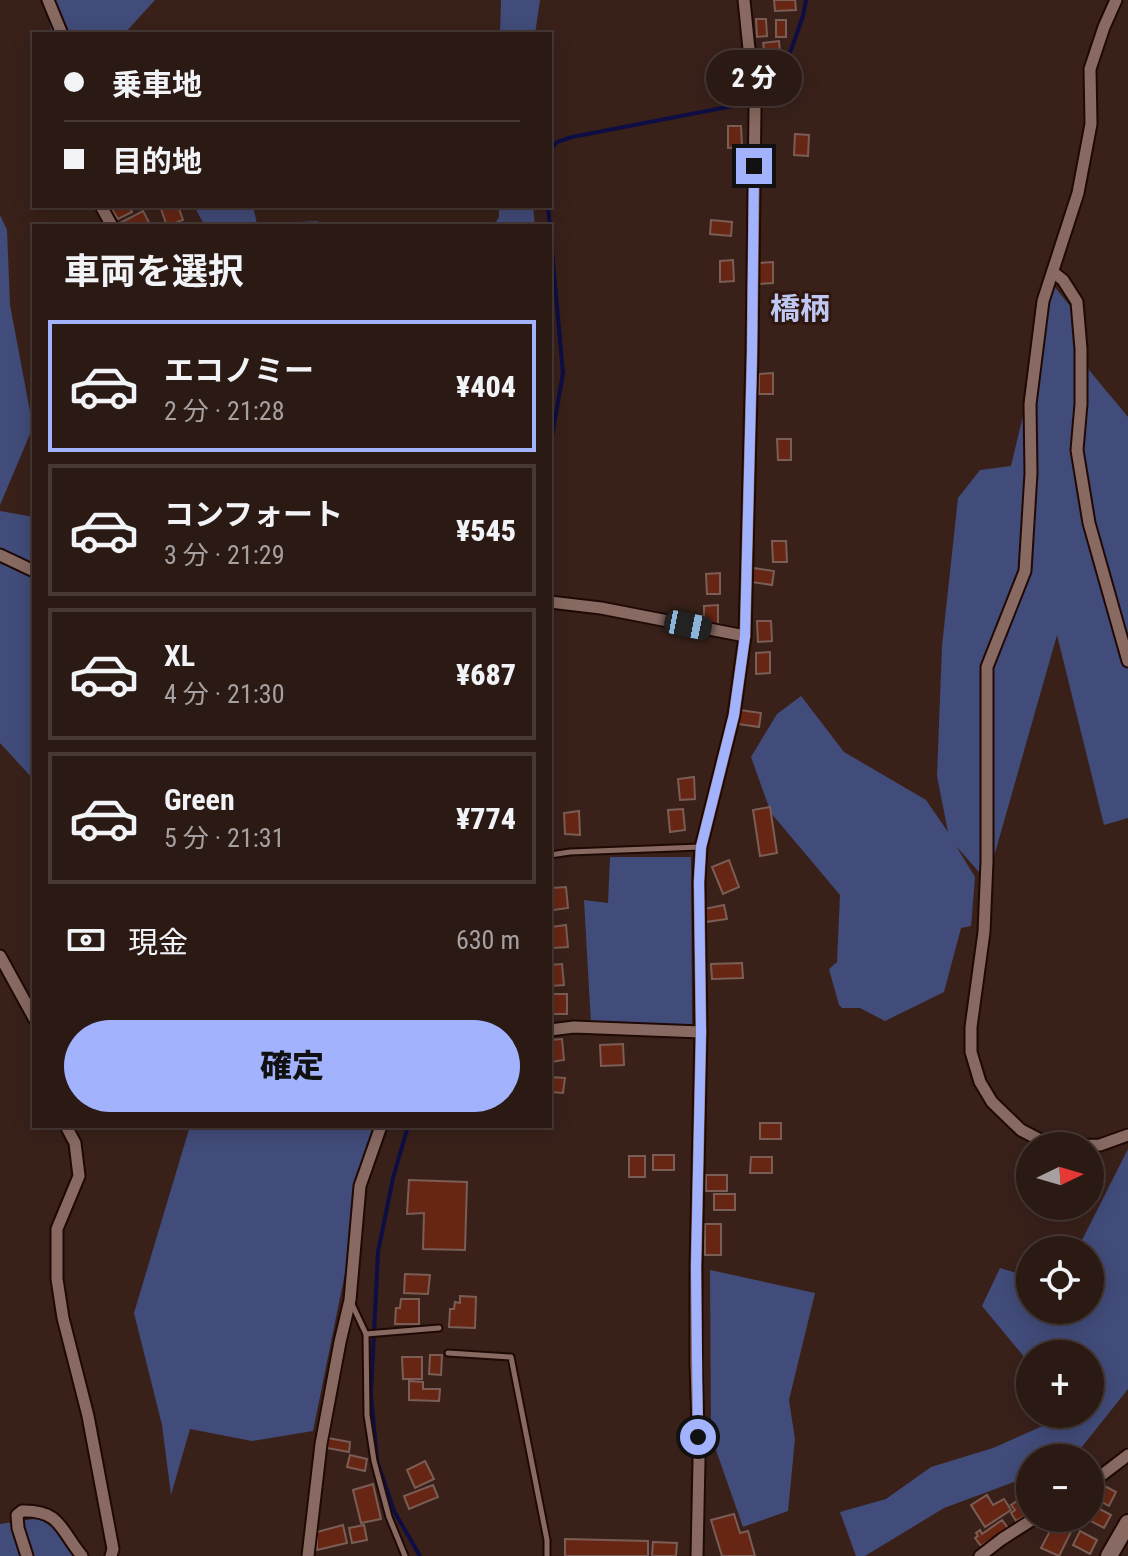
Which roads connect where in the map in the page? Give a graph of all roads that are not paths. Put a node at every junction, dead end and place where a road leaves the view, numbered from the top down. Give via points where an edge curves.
1 (48, 0) edge
2 (744, 0) edge
3 (1116, 0) edge
4 (61, 32) edge
5 (1053, 272) junction
6 (0, 555) edge
7 (32, 570) edge
8 (552, 602) edge
9 (745, 636) junction
10 (1128, 661) edge
11 (701, 847) junction
12 (552, 855) edge
13 (0, 956) edge
14 (32, 1014) edge
15 (552, 1030) edge
16 (701, 1032) junction
17 (67, 1128) edge
18 (380, 1128) edge
19 (1128, 1135) edge
20 (350, 1300) junction
21 (439, 1328) dead end
22 (367, 1334) junction
23 (448, 1353) dead end
24 (1128, 1455) edge
25 (1104, 1473) edge
26 (1128, 1523) edge
27 (1016, 1530) edge
28 (27, 1556) edge
29 (82, 1556) edge
30 (111, 1556) edge
31 (308, 1556) edge
32 (405, 1556) edge
33 (547, 1556) edge
34 (697, 1556) edge
35 (980, 1556) edge
36 (1109, 1556) edge

1 - 4 street
2 - 9 street via 754,104
3 - 5 street via 1090,69 1091,124 1081,179
5 - 10 street via 1077,302 1077,450 1089,523
5 - 19 street via 1043,301 1030,404 1025,571 987,667 985,918 971,1052 992,1102 1032,1136 1068,1146 1100,1145
6 - 7 street
8 - 9 street
9 - 11 street via 734,715
11 - 12 lane
11 - 16 street
13 - 14 street
15 - 16 street
16 - 34 street
17 - 30 street via 75,1143 79,1176 57,1229 57,1279 88,1416
18 - 20 street via 360,1186
20 - 22 lane
20 - 31 street via 321,1444
21 - 22 lane
22 - 32 lane via 367,1415 374,1461
23 - 33 lane via 511,1357
24 - 25 street
26 - 36 street
27 - 35 street
28 - 29 street via 18,1528 22,1511 53,1516

